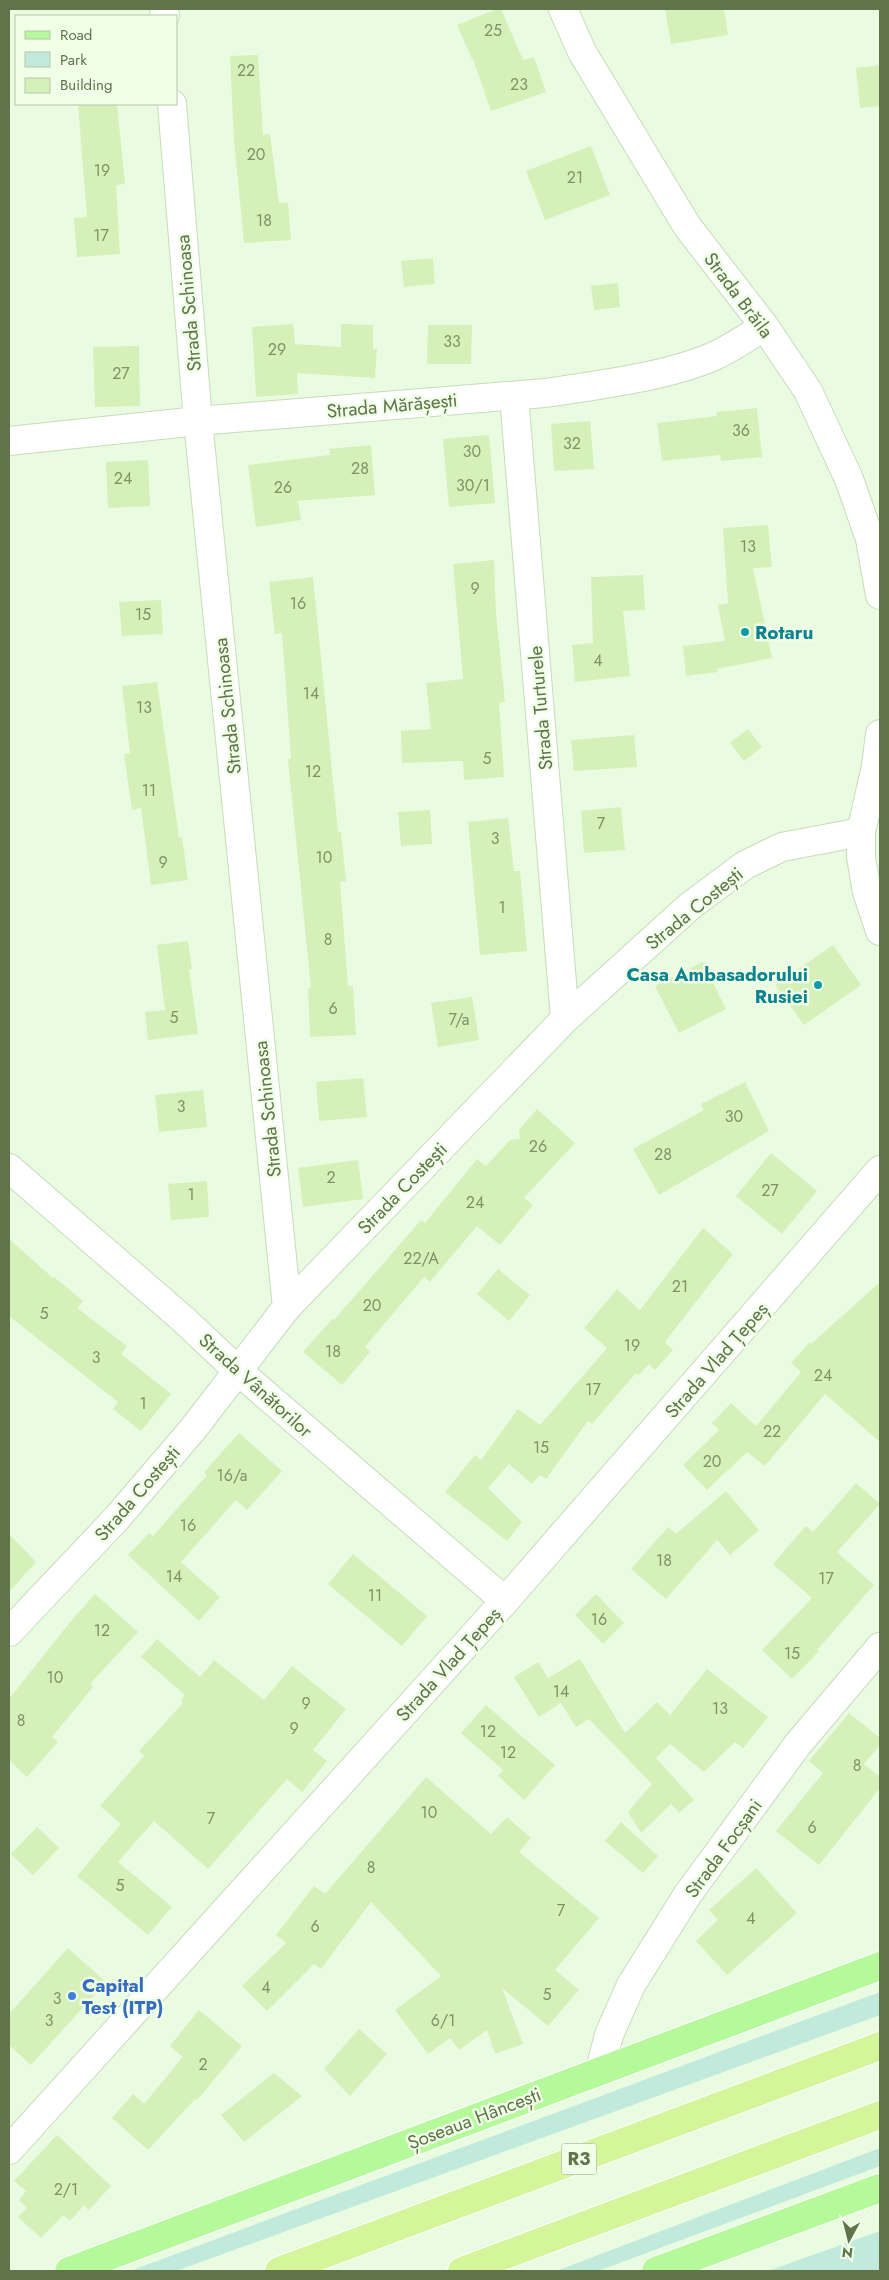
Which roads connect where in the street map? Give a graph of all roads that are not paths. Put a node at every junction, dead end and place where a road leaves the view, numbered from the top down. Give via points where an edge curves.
1 (563, 9) edge
2 (172, 105) edge
3 (765, 327) junction
4 (514, 396) junction
5 (198, 421) junction
6 (9, 441) edge
7 (880, 595) edge
8 (880, 734) edge
9 (861, 832) junction
10 (880, 931) edge
11 (565, 1019) junction
12 (9, 1168) edge
13 (880, 1170) edge
14 (287, 1307) junction
15 (237, 1370) junction
16 (505, 1601) junction
17 (9, 1632) edge
18 (880, 1647) edge
19 (880, 1966) edge
20 (880, 2046) edge
21 (600, 2070) junction
22 (880, 2115) edge
23 (9, 2150) edge
24 (880, 2188) edge
25 (69, 2271) edge
26 (279, 2271) edge
27 (462, 2271) edge
28 (656, 2271) edge

1 - 3 street, Strada Brăila via 582,52 687,226
2 - 5 street, Strada Schinoasa
3 - 4 street, Strada Mărășești via 714,356 672,369 595,386
3 - 7 street, Strada Brăila via 808,391 849,479 870,539
4 - 5 street, Strada Mărășești
4 - 11 street, Strada Turturele
5 - 6 street, Strada Mărășești
5 - 14 street, Strada Schinoasa
8 - 9 street
9 - 10 street via 867,892
9 - 11 street, Strada Costești via 782,846 745,865 690,906
11 - 14 street, Strada Costești
12 - 15 street, Strada Vânătorilor
13 - 16 street, Strada Vlad Țepeș
14 - 15 street, Strada Costești
15 - 16 street, Strada Vânătorilor
15 - 17 street, Strada Costești via 193,1429 116,1519
16 - 23 street, Strada Vlad Țepeș
18 - 21 street, Strada Focșani via 798,1744 688,1894 631,1986 609,2035
19 - 21 main road, Șoseaua Hâncești
20 - 26 highway, R3
21 - 25 main road, Șoseaua Hâncești
22 - 27 highway
24 - 28 main road

